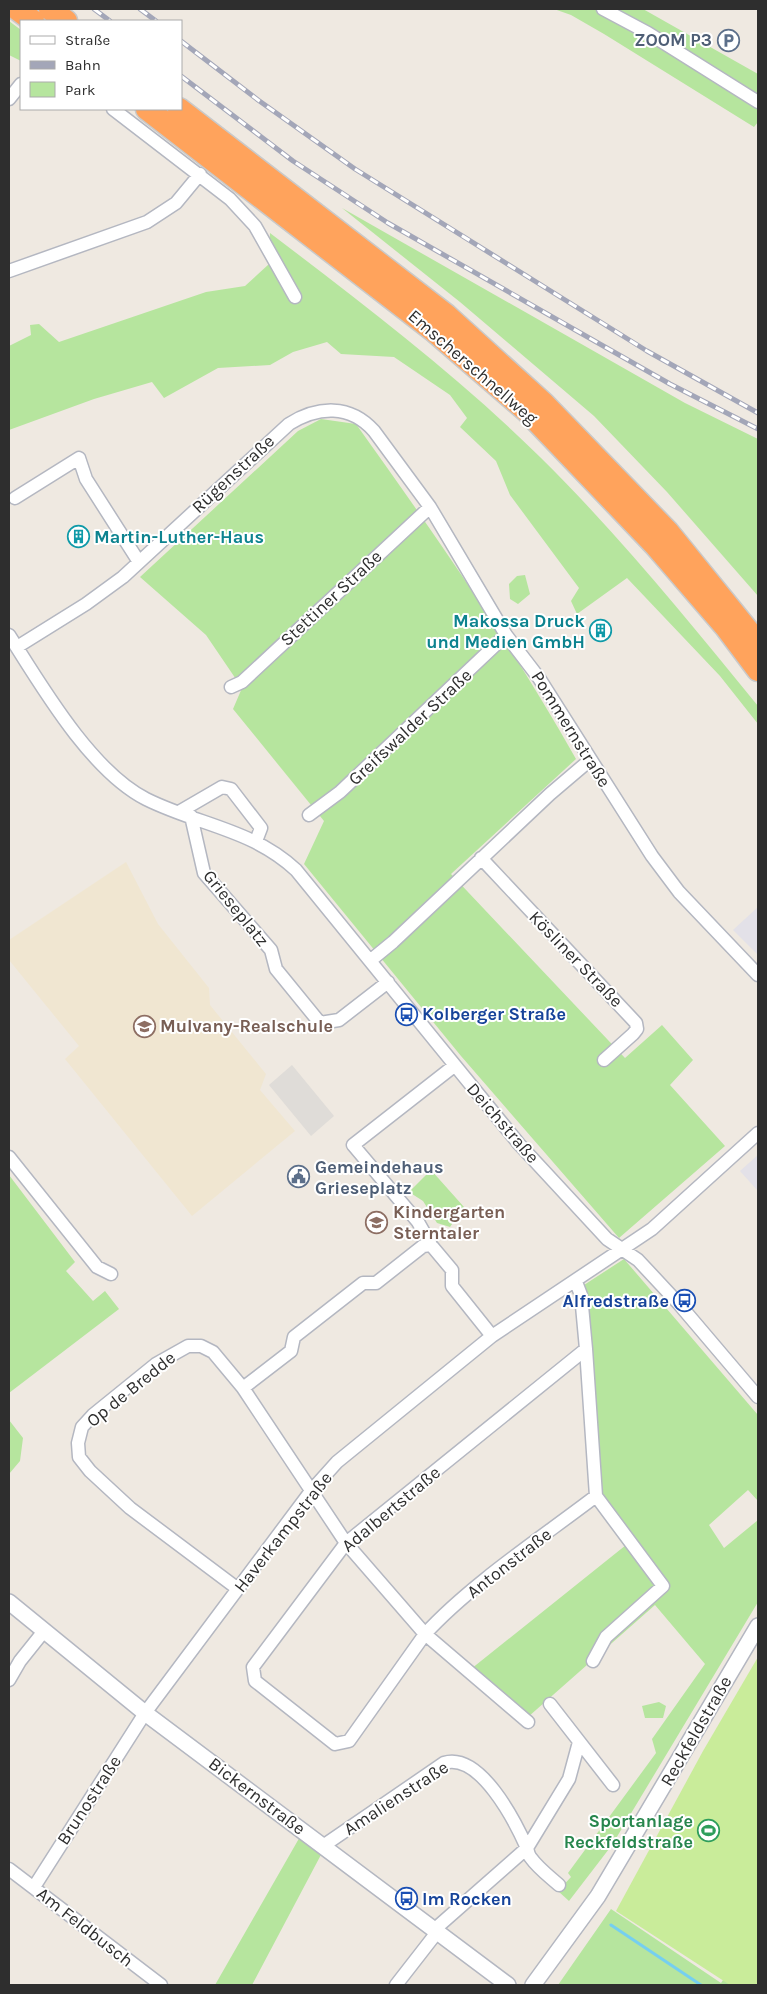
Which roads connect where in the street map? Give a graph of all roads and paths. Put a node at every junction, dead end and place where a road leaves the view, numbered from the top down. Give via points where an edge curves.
1 (17, 9) edge
2 (50, 9) edge
3 (603, 9) edge
4 (32, 20) edge
5 (65, 20) edge
6 (20, 85) edge
7 (9, 99) edge
8 (758, 102) edge
9 (114, 110) edge
10 (148, 110) edge
11 (180, 110) edge
12 (200, 174) junction
13 (9, 271) edge
14 (295, 297) dead end
15 (366, 422) joint
16 (15, 498) dead end
17 (430, 507) junction
18 (139, 562) junction
19 (9, 634) edge
20 (506, 635) junction
21 (758, 643) edge
22 (17, 648) junction
23 (758, 670) edge
24 (231, 687) dead end
25 (590, 760) junction
26 (185, 814) junction
27 (309, 815) dead end
28 (256, 841) junction
29 (481, 858) junction
30 (371, 960) junction
31 (758, 975) edge
32 (388, 982) junction
33 (604, 1060) dead end
34 (454, 1066) junction
35 (758, 1133) edge
36 (9, 1157) edge
37 (430, 1245) junction
38 (623, 1249) junction
39 (111, 1274) dead end
40 (576, 1282) junction
41 (492, 1336) junction
42 (586, 1349) junction
43 (242, 1388) junction
44 (758, 1398) edge
45 (311, 1491) junction
46 (596, 1496) junction
47 (346, 1543) junction
48 (238, 1589) junction
49 (9, 1602) edge
50 (758, 1626) edge
51 (44, 1631) junction
52 (425, 1634) junction
53 (593, 1661) dead end
54 (9, 1680) edge
55 (550, 1704) dead end
56 (145, 1713) junction
57 (528, 1722) dead end
58 (349, 1741) joint
59 (579, 1742) junction
60 (613, 1785) dead end
61 (324, 1846) junction
62 (527, 1848) junction
63 (9, 1869) edge
64 (558, 1885) dead end
65 (34, 1887) junction
66 (436, 1930) junction
67 (161, 1985) edge
68 (396, 1985) edge
69 (508, 1985) edge
70 (532, 1985) edge

1 - 4 highway
2 - 5 highway
3 - 8 street via 648,33
6 - 7 street
9 - 12 street
10 - 23 highway, Emscherschnellweg via 417,318 528,412 656,546
11 - 21 highway, Emscherschnellweg via 446,315 543,403 668,532
12 - 13 street via 176,203 147,222
12 - 14 street via 255,226
15 - 17 street, Pommernstraße
15 - 18 street, Rügenstraße via 354,415 328,409 314,411 289,424
16 - 18 street via 78,458 86,479
17 - 20 street, Pommernstraße
17 - 24 street, Stettiner Straße via 242,682
18 - 22 street, Rügenstraße via 106,591
19 - 22 street, Deichstraße
20 - 25 street, Pommernstraße via 539,678
20 - 27 street, Greifswalder Straße via 340,792
22 - 26 street, Deichstraße via 101,764 144,798
25 - 29 street
25 - 31 street, Pommernstraße via 677,889
26 - 28 street, Deichstraße
26 - 28 street via 222,787 231,789 261,828
26 - 32 street, Grieseplatz via 204,873 271,950 276,969 320,1023 339,1020
28 - 30 street, Deichstraße via 284,858 296,870
29 - 30 street
29 - 33 street, Kösliner Straße via 636,1023 637,1029 633,1034
30 - 32 street, Deichstraße
32 - 34 street, Deichstraße
34 - 37 street via 353,1145 418,1222
34 - 38 street, Deichstraße via 529,1155 607,1239
35 - 38 street via 652,1229
36 - 39 street via 97,1267
37 - 41 street via 452,1270 452,1286
37 - 43 street via 423,1246 376,1283 363,1283 294,1337 291,1351
38 - 40 street, Haverkampstraße
38 - 44 street, Deichstraße via 638,1260 688,1314
40 - 41 street, Haverkampstraße
40 - 42 street via 581,1295
41 - 45 street, Haverkampstraße via 337,1462
42 - 46 street
42 - 47 street, Adalbertstraße
43 - 45 street, Op de Bredde
43 - 48 street, Op de Bredde via 213,1352 201,1346 188,1346 156,1364 94,1415 82,1427 78,1443 79,1457 90,1471 130,1508
45 - 47 street
45 - 48 street, Haverkampstraße
46 - 52 street, Antonstraße via 499,1570
46 - 53 street via 663,1586 606,1637
47 - 52 street
47 - 58 street, Adalbertstraße via 252,1667 255,1681 334,1744
48 - 56 street, Haverkampstraße
49 - 51 street, Bickernstraße
50 - 70 street, Reckfeldstraße via 598,1896
51 - 54 street
51 - 56 street, Bickernstraße
52 - 57 street
52 - 58 street, Antonstraße
55 - 59 street
56 - 61 street, Bickernstraße
56 - 65 street, Brunostraße
59 - 60 street
59 - 62 street via 569,1779
61 - 62 street, Amalienstraße via 453,1760 486,1780 498,1795
61 - 66 street, Bickernstraße
62 - 64 street, Amalienstraße via 530,1858
62 - 66 street
63 - 65 street, Am Feldbusch
65 - 67 street, Am Feldbusch
66 - 68 street
66 - 69 street, Bickernstraße

